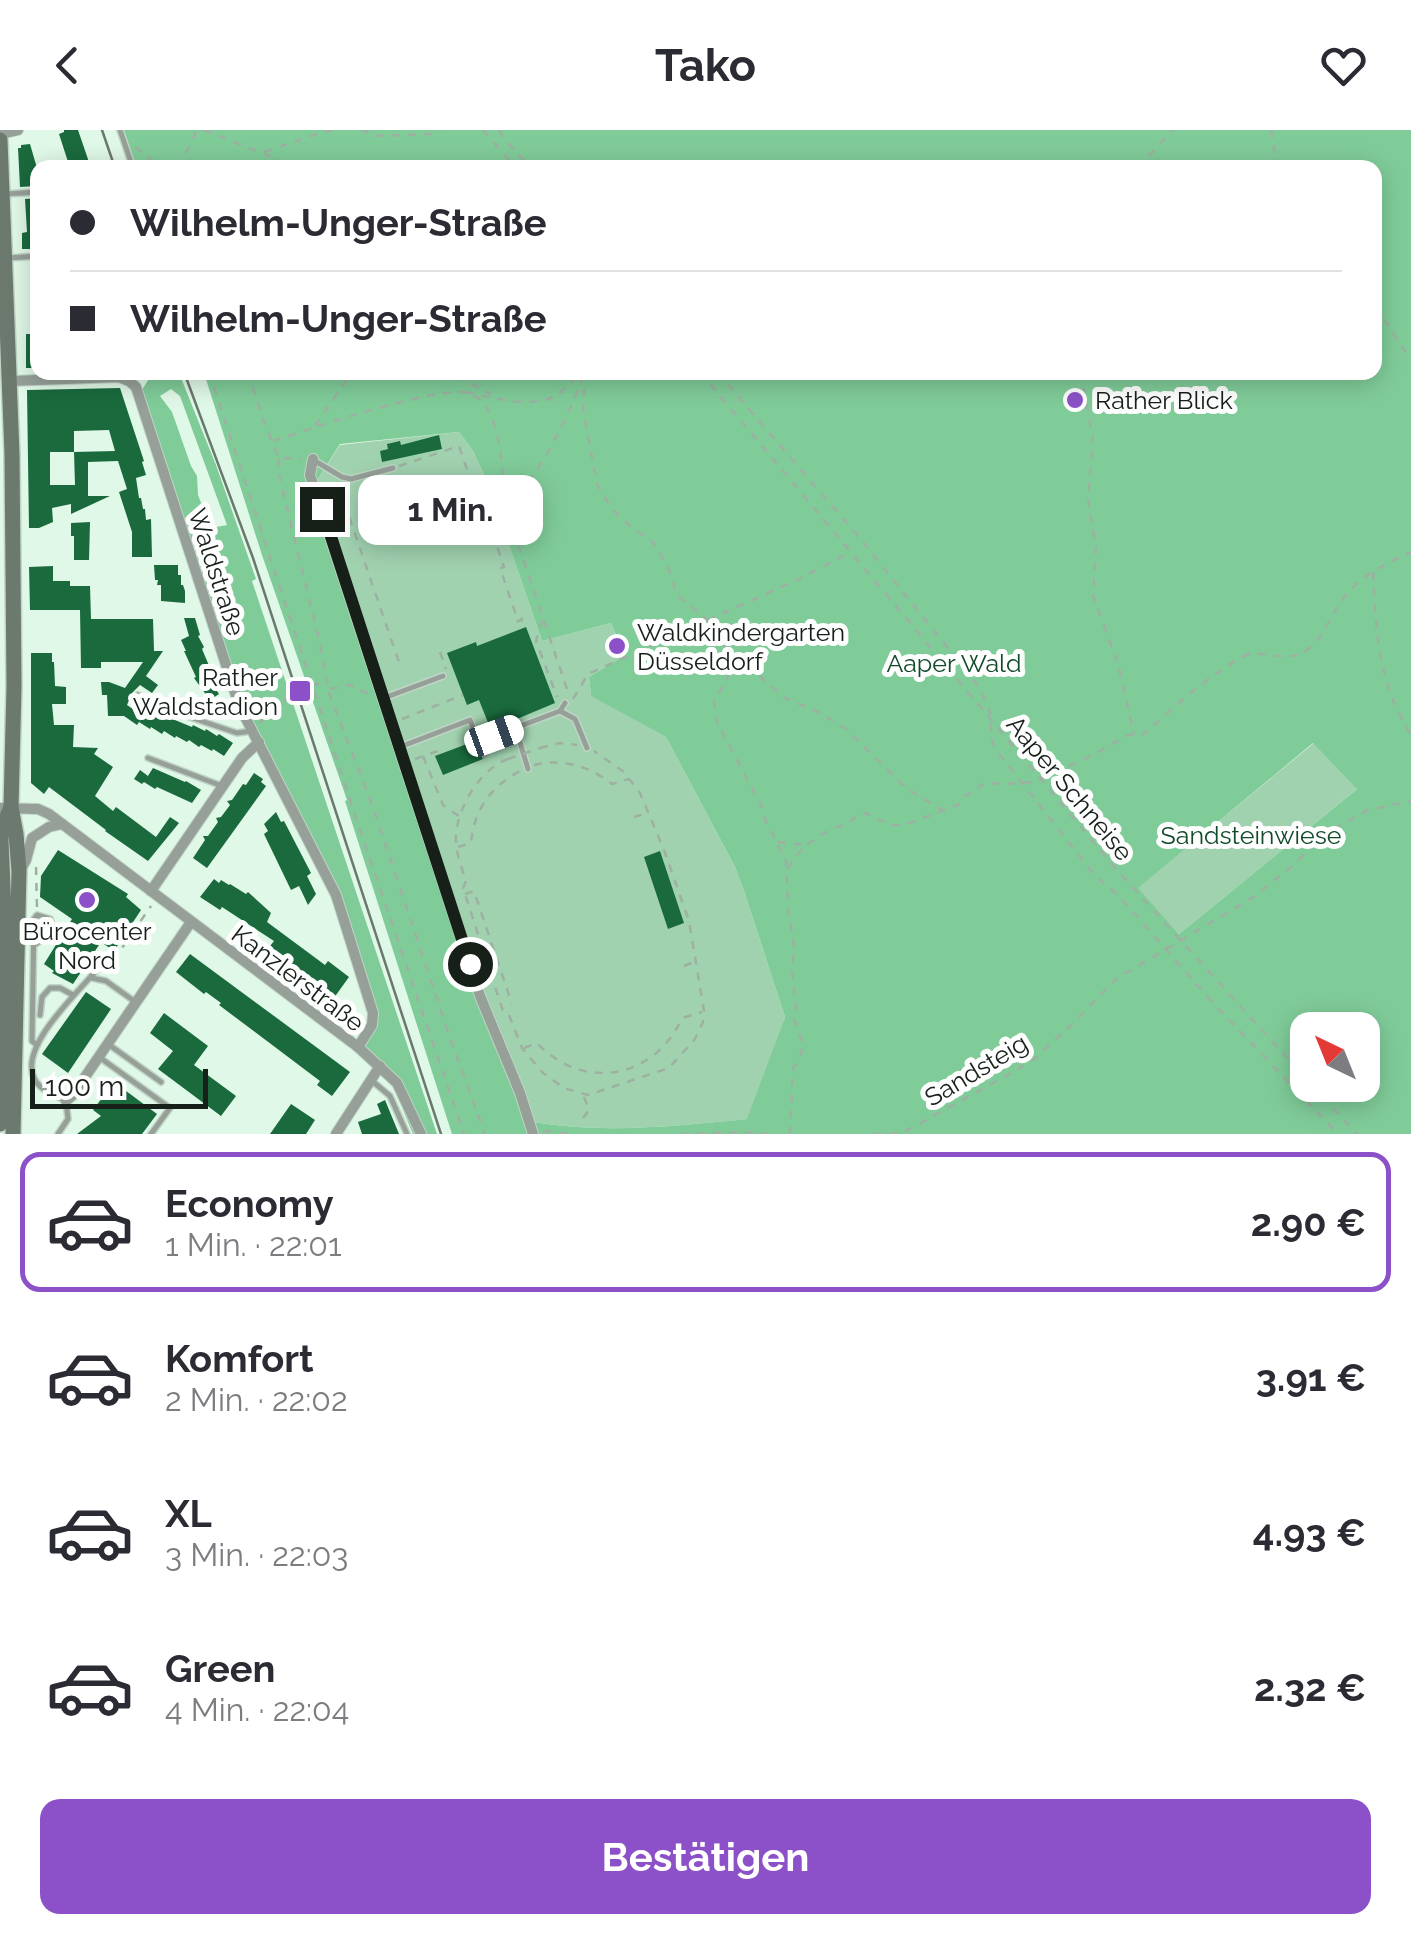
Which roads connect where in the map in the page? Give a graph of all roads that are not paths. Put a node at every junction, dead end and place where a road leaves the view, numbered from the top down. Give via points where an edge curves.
1 (18, 130) edge
2 (120, 130) edge
3 (0, 142) edge
4 (130, 160) edge
5 (30, 192) edge
6 (2, 194) edge
7 (30, 256) edge
8 (5, 258) junction
9 (7, 376) edge
10 (126, 380) edge
11 (6, 454) edge
12 (313, 459) joint
13 (393, 468) road end
14 (443, 676) dead end
15 (138, 695) dead end
16 (378, 697) junction
17 (565, 703) road end
18 (560, 711) junction
19 (516, 728) junction
20 (256, 733) junction
21 (400, 747) junction
22 (588, 748) road end
23 (148, 758) dead end
24 (528, 768) road end
25 (222, 786) junction
26 (4, 811) edge
27 (62, 824) junction
28 (8, 874) edge
29 (154, 894) junction
30 (191, 922) junction
31 (34, 945) junction
32 (105, 960) road end
33 (92, 978) junction
34 (12, 981) junction
35 (73, 995) junction
36 (136, 1002) junction
37 (40, 1015) dead end
38 (108, 1044) junction
39 (38, 1045) junction
40 (358, 1047) junction
41 (99, 1057) junction
42 (380, 1066) junction
43 (372, 1080) junction
44 (161, 1082) dead end
45 (66, 1101) junction
46 (0, 1124) edge
47 (532, 1132) edge
48 (13, 1134) edge
49 (58, 1134) edge
50 (151, 1134) edge
51 (336, 1134) edge
52 (406, 1134) edge
53 (421, 1134) edge

1 - 3 street
2 - 4 lane
3 - 6 main road
5 - 6 lane
6 - 8 main road
7 - 8 lane
8 - 9 main road
9 - 11 main road
10 - 20 street, Waldstraße via 136,387 240,705
11 - 26 main road via 14,687
12 - 13 lane via 352,479
12 - 16 street via 310,475
14 - 16 lane
15 - 20 lane via 236,732
16 - 21 street
17 - 18 lane
18 - 19 lane
18 - 22 lane via 576,719
19 - 21 lane via 484,740 470,720
19 - 24 lane
20 - 25 street
20 - 40 street, Waldstraße via 336,895 373,1014
21 - 47 street via 480,996
23 - 25 lane
25 - 29 street
26 - 27 street, Kanzlerstraße via 43,811
26 - 28 main road via 16,834
27 - 28 street via 32,838 26,860
27 - 29 street, Kanzlerstraße
28 - 34 main road
29 - 30 street, Kanzlerstraße
30 - 36 street
30 - 40 street, Kanzlerstraße
31 - 31 lane via 34,919 50,919 46,938
31 - 39 lane via 32,1041
32 - 33 lane
33 - 35 lane
33 - 36 lane
34 - 46 main road
34 - 48 main road
35 - 37 lane via 50,988
35 - 39 lane
36 - 38 street
38 - 41 street
38 - 44 lane
39 - 45 lane via 35,1081
40 - 42 street, Kanzlerstraße
41 - 45 street
41 - 50 lane via 170,1108
42 - 43 street
42 - 53 street, Kanzlerstraße via 398,1083
43 - 51 street
43 - 52 lane via 390,1096
45 - 49 lane via 68,1119

